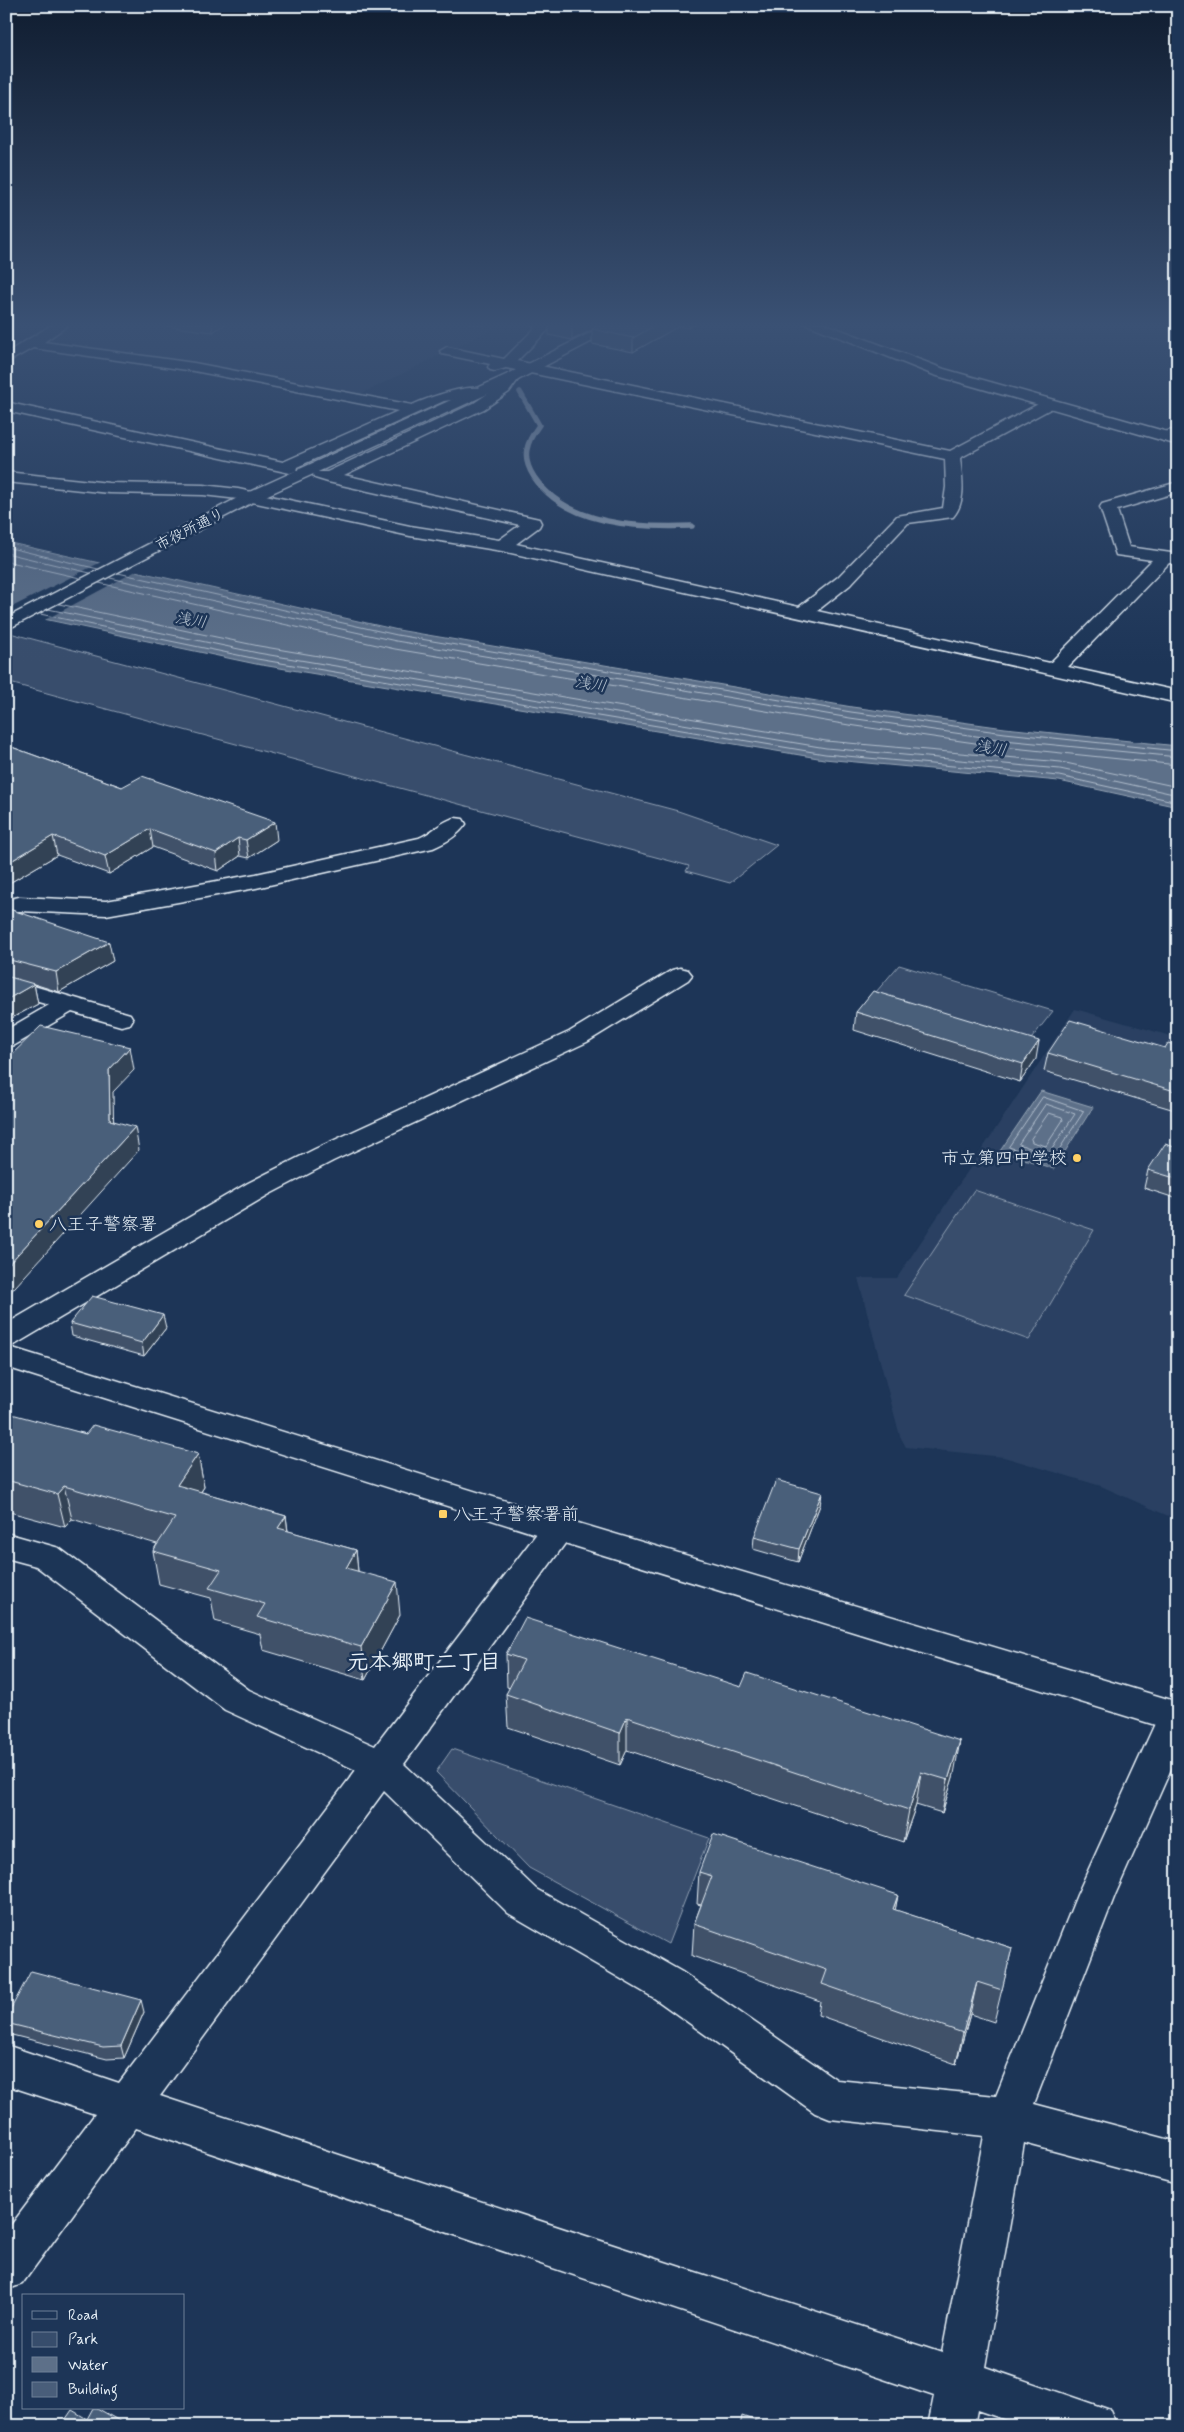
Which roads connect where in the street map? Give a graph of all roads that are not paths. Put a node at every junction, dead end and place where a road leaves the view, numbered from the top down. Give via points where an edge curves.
1 (146, 436) edge
2 (348, 436) edge
3 (383, 436) edge
4 (412, 436) edge
5 (858, 436) edge
6 (988, 436) edge
7 (952, 456) junction
8 (6, 477) edge
9 (1178, 487) edge
10 (250, 498) junction
11 (502, 546) junction
12 (1172, 558) edge
13 (804, 612) junction
14 (6, 625) edge
15 (1055, 669) junction
16 (1178, 697) edge
17 (455, 824) dead end
18 (6, 907) edge
19 (680, 975) dead end
20 (6, 985) edge
21 (70, 1003) junction
22 (121, 1019) dead end
23 (6, 1040) edge
24 (6, 1337) edge
25 (6, 1356) edge
26 (558, 1530) junction
27 (6, 1545) edge
28 (1177, 1717) edge
29 (381, 1765) junction
30 (6, 2065) edge
31 (128, 2106) junction
32 (1008, 2118) junction
33 (1178, 2163) edge
34 (6, 2268) edge
35 (961, 2381) junction
36 (951, 2426) edge
37 (1094, 2426) edge

1 - 2 street via 287,467
3 - 10 street, 市役所通り
4 - 11 street via 325,476 533,523
5 - 7 street
6 - 7 street
7 - 13 street via 954,501 951,511 903,519 844,581
8 - 10 street via 109,488 203,490
9 - 12 street via 1108,507 1122,550
10 - 11 street
10 - 14 street, 市役所通り
11 - 13 street
12 - 15 street
13 - 15 street
15 - 16 street
17 - 18 street via 438,838 425,843 200,892 106,908 19,904
19 - 24 street via 578,1037 258,1189
20 - 21 street
21 - 22 street
21 - 23 street
25 - 26 street
26 - 28 street
26 - 29 street
27 - 29 street via 47,1557 237,1700
28 - 32 street via 1096,1895
29 - 31 street
29 - 32 street via 522,1901 668,1985 830,2099
30 - 31 street
31 - 34 street
31 - 35 street
32 - 33 street
32 - 35 street
35 - 36 street
35 - 37 street

